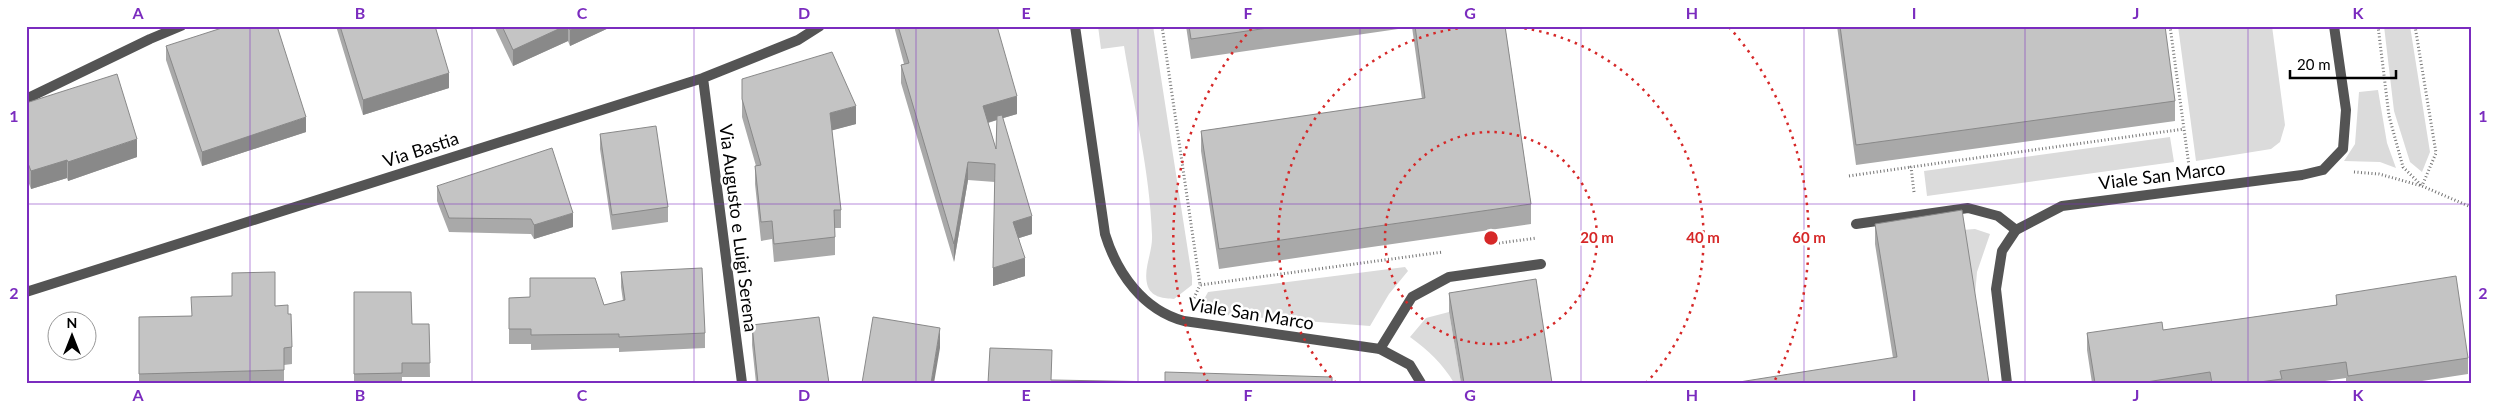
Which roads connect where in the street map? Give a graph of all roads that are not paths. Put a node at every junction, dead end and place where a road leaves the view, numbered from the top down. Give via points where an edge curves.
1 (181, 26) edge
2 (820, 26) edge
3 (1075, 26) edge
4 (2334, 26) edge
5 (703, 78) junction
6 (26, 99) edge
7 (1856, 224) dead end
8 (2016, 230) junction
9 (1541, 264) dead end
10 (26, 292) edge
11 (1380, 349) junction
12 (742, 383) edge
13 (1421, 383) edge
14 (2007, 383) edge

1 - 6 street
2 - 5 street, Via Bastia via 798,40
3 - 11 street, Viale San Marco via 1105,234 1120,272 1137,291 1169,317 1184,321
4 - 8 street, Viale San Marco via 2346,110 2343,149 2323,170 2062,206
5 - 10 street, Via Bastia
5 - 12 street, Via Augusto e Luigi Serena
7 - 8 street via 1968,208 1998,216
8 - 14 street, Viale San Marco via 2002,251 1996,289
9 - 11 street via 1449,277 1412,297
11 - 13 street, Viale San Marco via 1410,366

